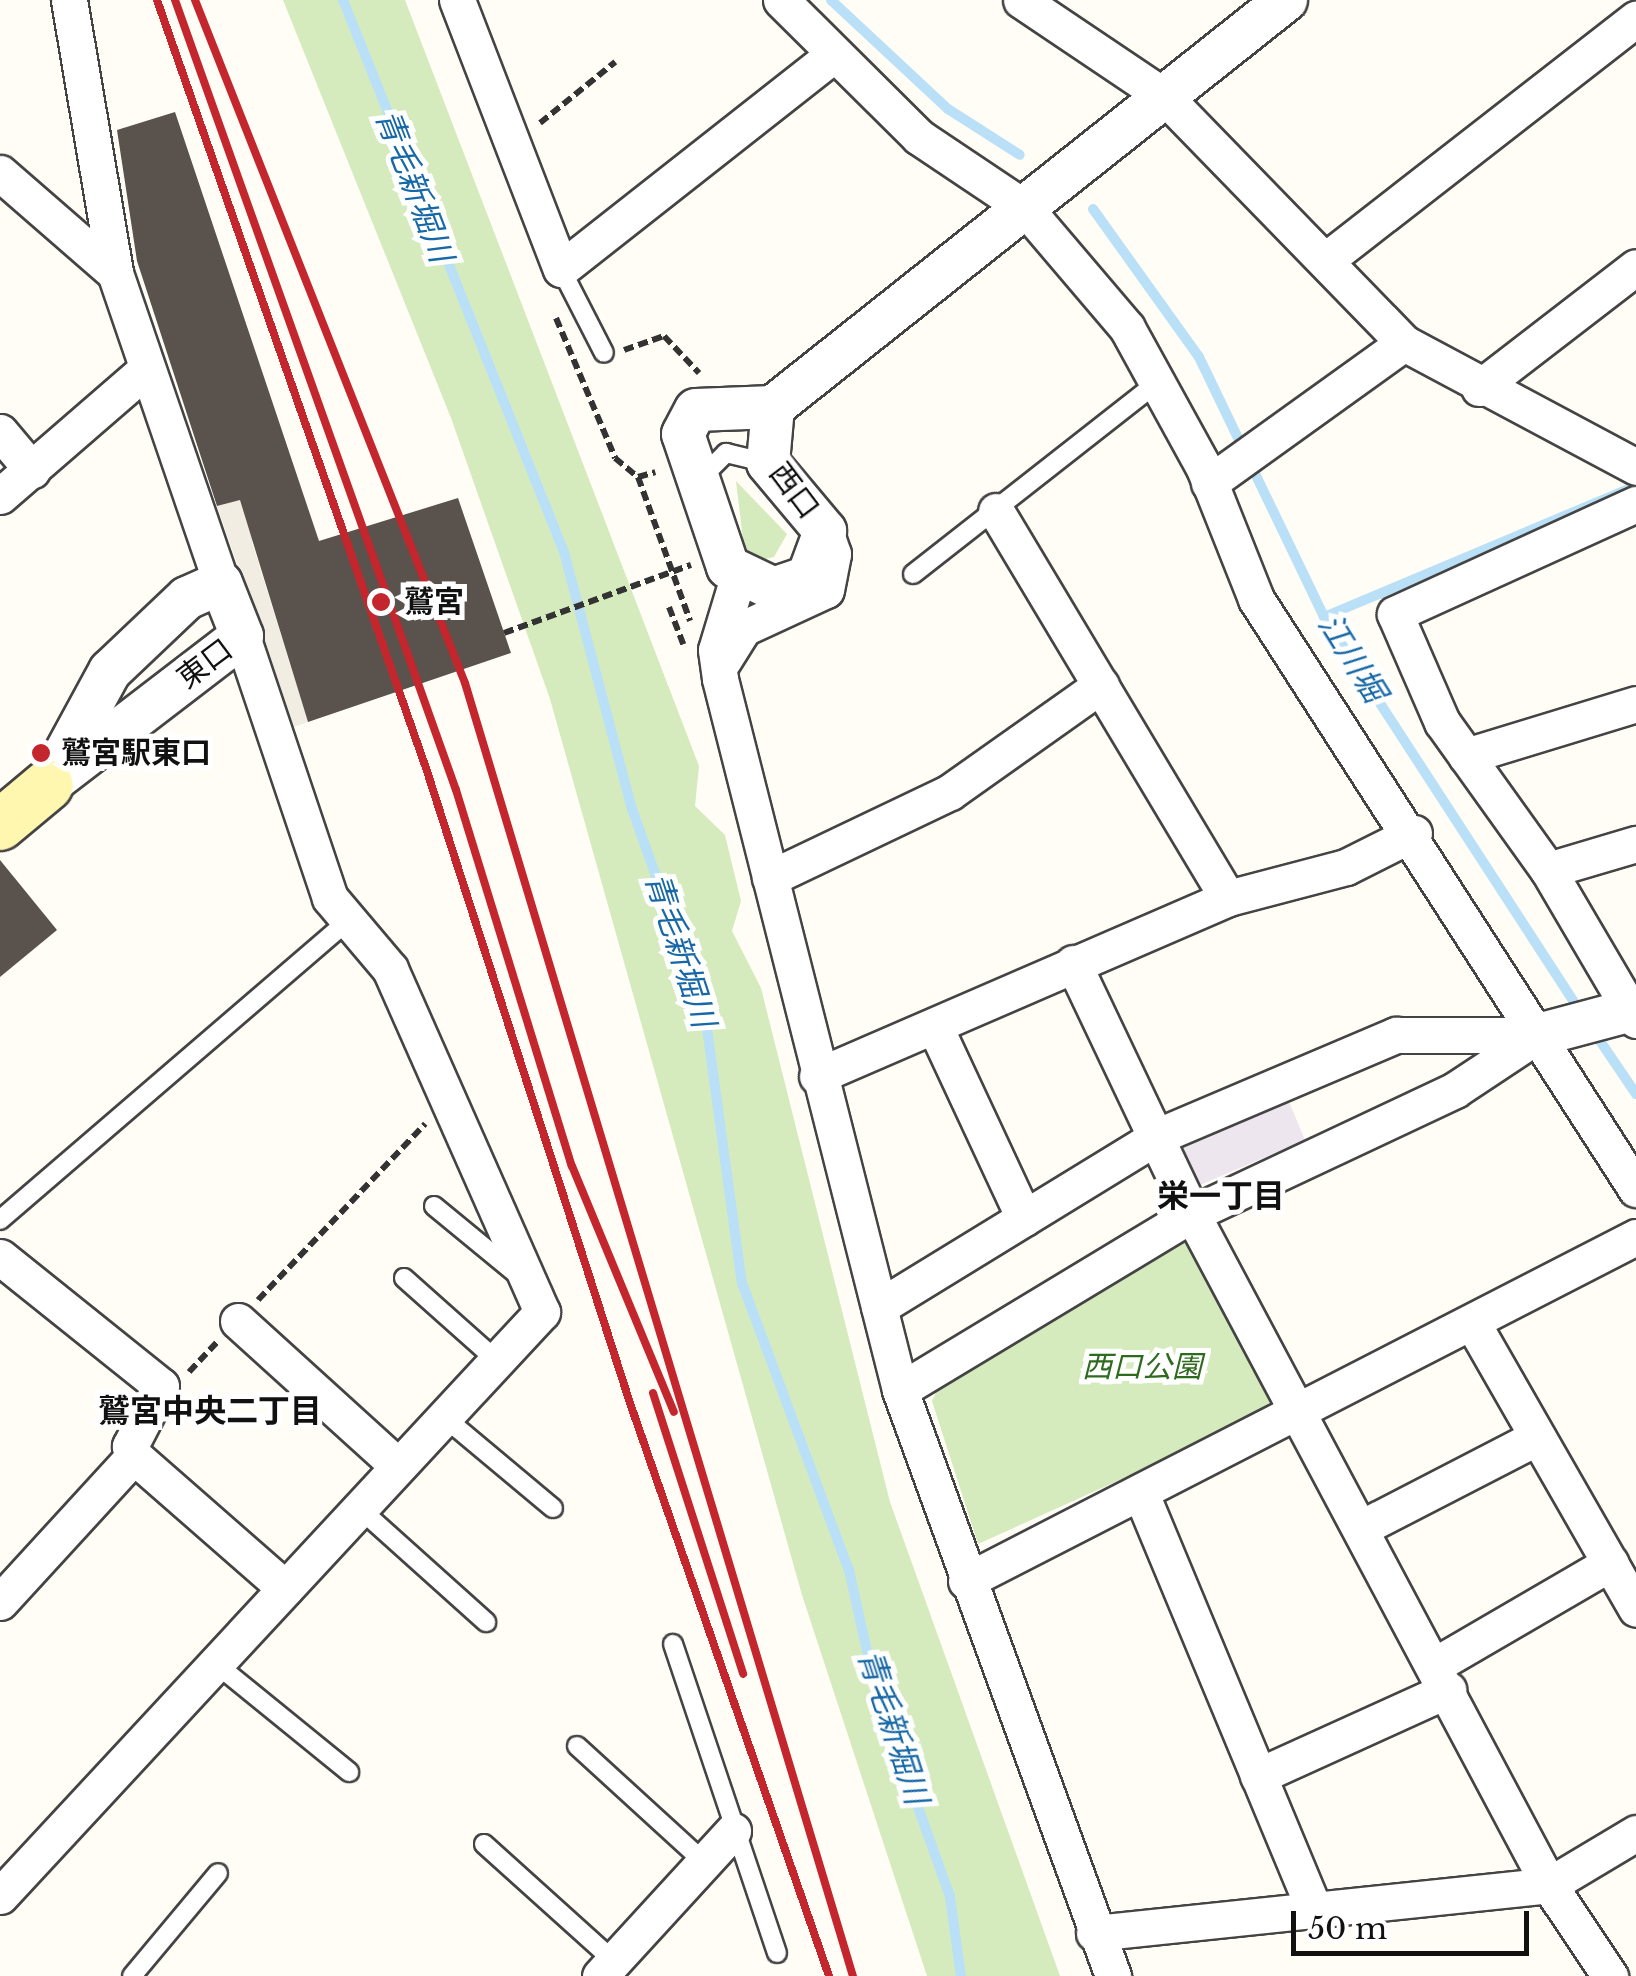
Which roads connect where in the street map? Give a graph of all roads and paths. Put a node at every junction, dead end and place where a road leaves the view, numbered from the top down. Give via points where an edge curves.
1 (69, 0) edge
2 (457, 0) edge
3 (781, 0) edge
4 (1020, 0) edge
5 (1286, 0) edge
6 (1636, 19) edge
7 (834, 54) junction
8 (615, 62) dead end
9 (1164, 96) junction
10 (514, 141) junction
11 (0, 173) edge
12 (1025, 208) junction
13 (1326, 260) junction
14 (1636, 267) edge
15 (560, 270) junction
16 (115, 273) junction
17 (1404, 343) junction
18 (605, 357) joint
19 (143, 372) junction
20 (699, 374) dead end
21 (1160, 380) junction
22 (1479, 388) junction
23 (774, 408) junction
24 (0, 432) edge
25 (768, 464) junction
26 (1634, 465) edge
27 (32, 470) junction
28 (638, 477) dead end
29 (1209, 483) junction
30 (698, 491) junction
31 (0, 496) edge
32 (1636, 504) edge
33 (996, 511) junction
34 (825, 532) junction
35 (692, 564) dead end
36 (671, 573) junction
37 (913, 574) dead end
38 (738, 578) junction
39 (221, 583) junction
40 (681, 594) dead end
41 (151, 632) junction
42 (504, 633) dead end
43 (242, 636) junction
44 (718, 670) junction
45 (191, 672) junction
46 (1101, 685) junction
47 (1636, 704) edge
48 (1466, 756) junction
49 (48, 786) junction
50 (0, 825) edge
51 (1414, 833) junction
52 (1636, 844) edge
53 (1548, 870) junction
54 (770, 878) junction
55 (1228, 898) junction
56 (353, 916) junction
57 (1073, 963) junction
58 (1634, 1013) edge
59 (935, 1027) junction
60 (1538, 1035) junction
61 (817, 1076) junction
62 (450, 1098) junction
63 (1158, 1136) junction
64 (1636, 1189) edge
65 (434, 1206) dead end
66 (1192, 1214) junction
67 (1024, 1218) junction
68 (0, 1220) edge
69 (1636, 1238) edge
70 (0, 1257) edge
71 (404, 1278) dead end
72 (530, 1285) junction
73 (879, 1306) junction
74 (238, 1321) junction
75 (1473, 1324) junction
76 (496, 1360) junction
77 (900, 1390) junction
78 (163, 1394) junction
79 (1302, 1410) junction
80 (444, 1417) junction
81 (1537, 1436) junction
82 (134, 1456) junction
83 (398, 1466) junction
84 (1142, 1496) junction
85 (359, 1508) junction
86 (554, 1508) dead end
87 (1364, 1527) junction
88 (1610, 1563) junction
89 (966, 1581) junction
90 (284, 1588) junction
91 (0, 1602) edge
92 (1636, 1608) edge
93 (486, 1622) dead end
94 (673, 1644) dead end
95 (215, 1663) junction
96 (1442, 1678) junction
97 (577, 1746) dead end
98 (348, 1772) dead end
99 (1258, 1776) junction
100 (733, 1830) junction
101 (1636, 1833) edge
102 (484, 1844) dead end
103 (703, 1861) junction
104 (218, 1873) dead end
105 (1549, 1885) junction
106 (0, 1896) edge
107 (1314, 1910) junction
108 (1094, 1933) junction
109 (777, 1953) dead end
110 (607, 1968) edge
111 (132, 1976) edge
112 (1113, 1976) edge
113 (1610, 1976) edge

1 - 16 street
2 - 10 street
3 - 7 street
4 - 9 street
5 - 9 street
6 - 13 street
7 - 12 street via 919,136
7 - 15 street
8 - 10 path
9 - 12 street
9 - 13 street
10 - 15 street
11 - 16 street
12 - 21 street via 1077,261
12 - 23 street
13 - 17 street
14 - 22 street
15 - 18 lane
16 - 19 street
17 - 22 street
17 - 29 street
18 - 20 path via 664,336 680,343
19 - 27 street
19 - 39 street
21 - 29 street
21 - 33 lane
22 - 26 street
23 - 25 street, 西口
23 - 30 street via 708,408 686,422
24 - 27 street
25 - 30 lane via 726,452
25 - 34 street, 西口
27 - 31 street
28 - 36 path
29 - 51 street via 1256,599
30 - 38 street
32 - 48 street via 1395,614
33 - 37 lane
33 - 46 street
34 - 38 street, 西口 via 818,563 796,584 774,589
34 - 44 street via 834,571 826,590 744,628
35 - 36 path
36 - 40 path
36 - 42 path
38 - 44 street
39 - 41 street, 東口 via 187,598
39 - 43 street, 東口
41 - 45 street via 177,628 194,640
41 - 49 street, 東口 via 98,685
43 - 45 street, 東口
43 - 56 street via 330,898
44 - 54 street
45 - 49 street, 東口
46 - 54 street via 950,792
46 - 55 street
47 - 48 street
48 - 53 street
49 - 50 main road
51 - 55 street via 1346,867
51 - 60 street
52 - 53 street
53 - 58 street
54 - 61 street
55 - 57 street
56 - 62 street via 390,969
56 - 68 lane
57 - 59 street
57 - 63 street
58 - 60 street
59 - 61 street
59 - 67 street
60 - 63 street via 1396,1034
60 - 64 street
60 - 66 street via 1456,1090
61 - 73 street
62 - 72 street
62 - 74 path
63 - 66 street
63 - 67 street
65 - 72 lane
66 - 77 street
66 - 79 street
67 - 73 street
69 - 75 street
70 - 78 street
71 - 76 lane
72 - 76 street via 542,1312
73 - 77 street
74 - 78 path
74 - 83 street
75 - 79 street
75 - 81 street
76 - 80 street
77 - 89 street
78 - 82 street via 130,1446
79 - 84 street
79 - 87 street
80 - 83 street
80 - 86 lane
81 - 87 street
81 - 88 street
82 - 90 street
82 - 91 street
83 - 85 street
84 - 89 street
84 - 99 street
85 - 90 street
85 - 93 lane
87 - 96 street
88 - 92 street
88 - 96 street
89 - 108 street
90 - 95 street
94 - 100 lane
95 - 98 lane
95 - 106 street
96 - 99 street
96 - 105 street
97 - 103 lane
99 - 107 street
100 - 103 street
100 - 109 lane
101 - 105 street
102 - 110 lane
103 - 110 street
104 - 111 lane
105 - 107 street
105 - 113 street
107 - 108 street
108 - 112 street

